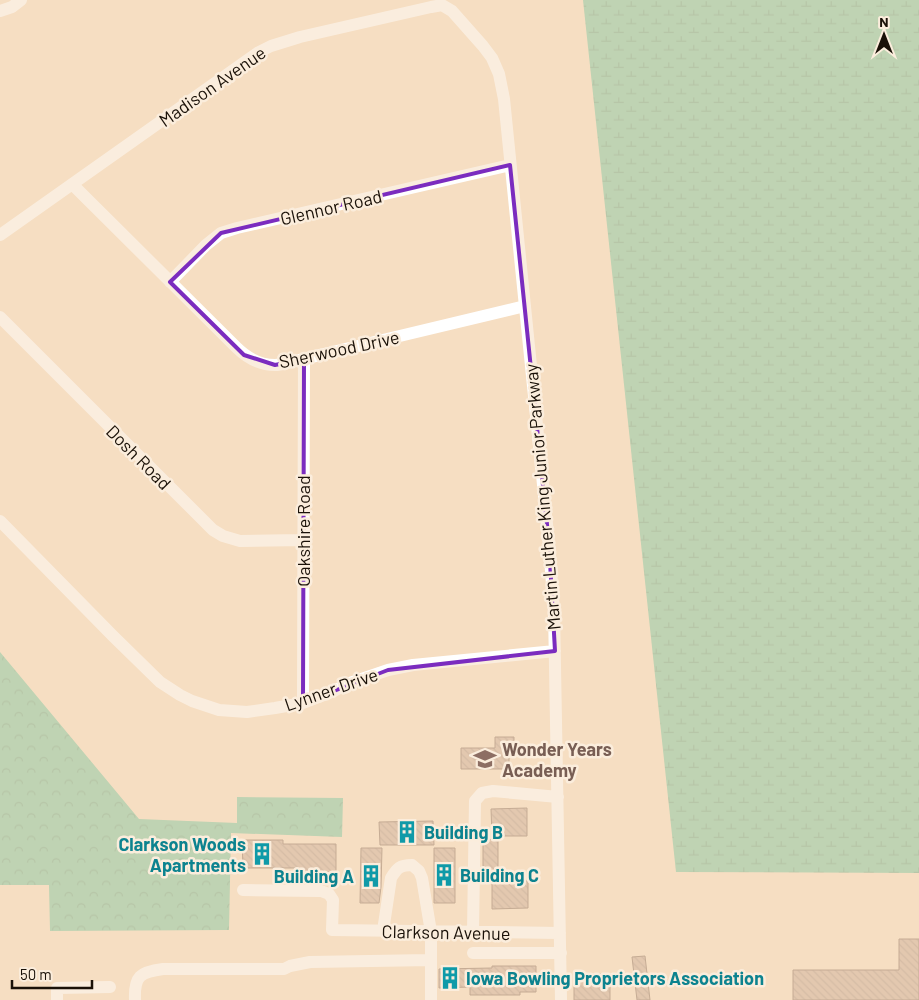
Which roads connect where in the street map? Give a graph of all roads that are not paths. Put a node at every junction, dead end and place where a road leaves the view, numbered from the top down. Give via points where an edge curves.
1 (21, 0) edge
2 (0, 11) edge
3 (452, 11) joint
4 (510, 166) junction
5 (72, 184) junction
6 (0, 235) edge
7 (170, 282) junction
8 (525, 306) junction
9 (0, 317) edge
10 (304, 359) junction
11 (0, 521) edge
12 (303, 540) junction
13 (555, 651) junction
14 (303, 703) junction
15 (558, 797) junction
16 (243, 890) dead end
17 (383, 931) junction
18 (431, 932) junction
19 (473, 932) junction
20 (560, 933) junction
21 (473, 953) dead end
22 (560, 953) junction
23 (431, 960) junction
24 (110, 987) dead end
25 (57, 1000) edge
26 (135, 1000) edge
27 (430, 1000) edge
28 (561, 1000) edge

1 - 2 street
3 - 4 street, Martin Luther King Junior Parkway via 492,58 499,74
3 - 5 street, Madison Avenue via 442,5 431,7 271,46
4 - 7 street, Glennor Road via 221,233
4 - 8 street, Martin Luther King Junior Parkway
5 - 6 street, Madison Avenue
5 - 7 street, Sherwood Drive
7 - 10 street, Sherwood Drive via 244,355 275,365
8 - 10 street, Sherwood Drive
8 - 13 street, Martin Luther King Junior Parkway via 549,544
9 - 12 street, Dosh Road via 213,530 240,541
10 - 12 street, Oakshire Road
11 - 14 street, Lynner Drive via 112,636 160,682 180,695 219,710 247,712
12 - 14 street, Oakshire Road
13 - 14 street, Lynner Drive via 388,670
13 - 15 street, Martin Luther King Junior Parkway
15 - 19 street via 493,790 482,793 475,801
15 - 20 street, Martin Luther King Junior Parkway
16 - 17 street, Clarkson Avenue via 321,891 333,900 332,930
17 - 18 street, Clarkson Avenue
17 - 18 street via 391,878 403,865 412,865 422,878
18 - 19 street, Clarkson Avenue
18 - 23 street
19 - 20 street, Clarkson Avenue
20 - 22 street, Martin Luther King Junior Parkway
21 - 22 street
22 - 28 street, Martin Luther King Junior Parkway
23 - 26 street via 310,962 284,969 153,970 140,976 136,982
23 - 27 street
24 - 25 street via 57,988

